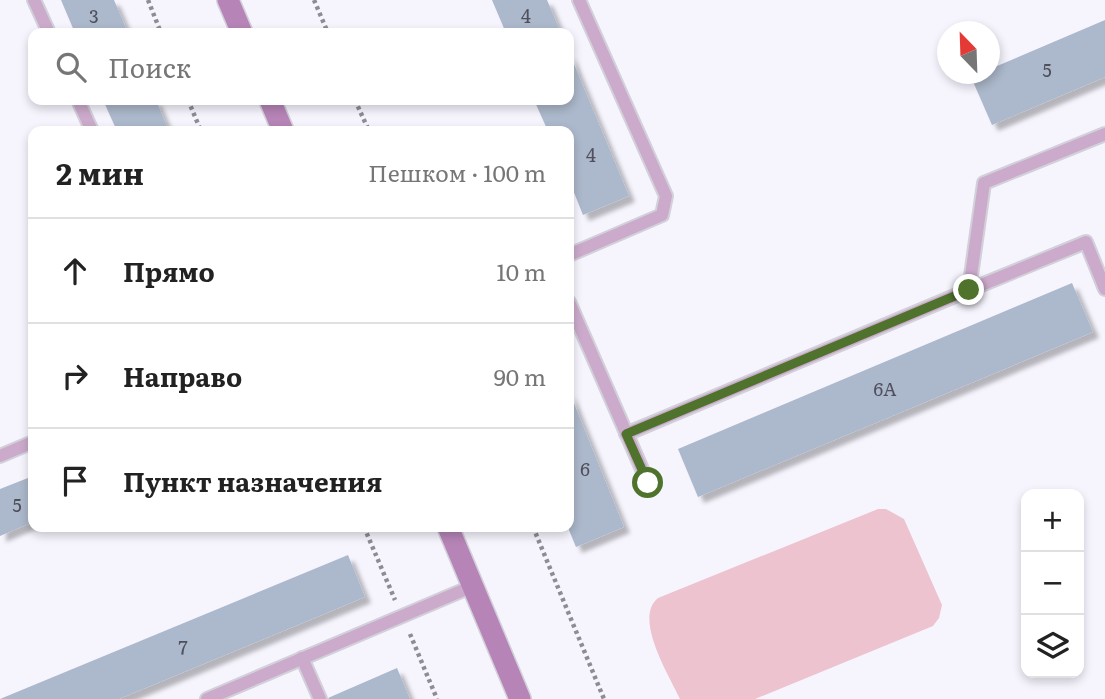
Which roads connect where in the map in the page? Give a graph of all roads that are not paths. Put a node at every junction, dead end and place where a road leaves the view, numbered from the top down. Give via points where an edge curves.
1 (34, 0) edge
2 (228, 0) edge
3 (579, 0) edge
4 (47, 28) edge
5 (240, 28) edge
6 (80, 105) edge
7 (272, 105) edge
8 (90, 126) edge
9 (281, 126) edge
10 (1105, 134) edge
11 (574, 253) edge
12 (1105, 289) edge
13 (969, 290) junction
14 (574, 314) edge
15 (626, 434) junction
16 (28, 444) edge
17 (0, 456) edge
18 (648, 483) dead end
19 (450, 532) edge
20 (473, 586) junction
21 (302, 658) junction
22 (207, 699) edge
23 (320, 699) edge
24 (520, 699) edge

1 - 4 lane
2 - 5 main road
3 - 11 lane via 666,196 666,207 662,215
6 - 8 lane
7 - 9 main road
10 - 13 lane via 984,183
12 - 13 lane via 1086,242
13 - 15 lane
14 - 15 lane
15 - 18 lane
16 - 17 lane
19 - 20 main road
20 - 21 lane
20 - 24 main road
21 - 22 lane
21 - 23 lane

